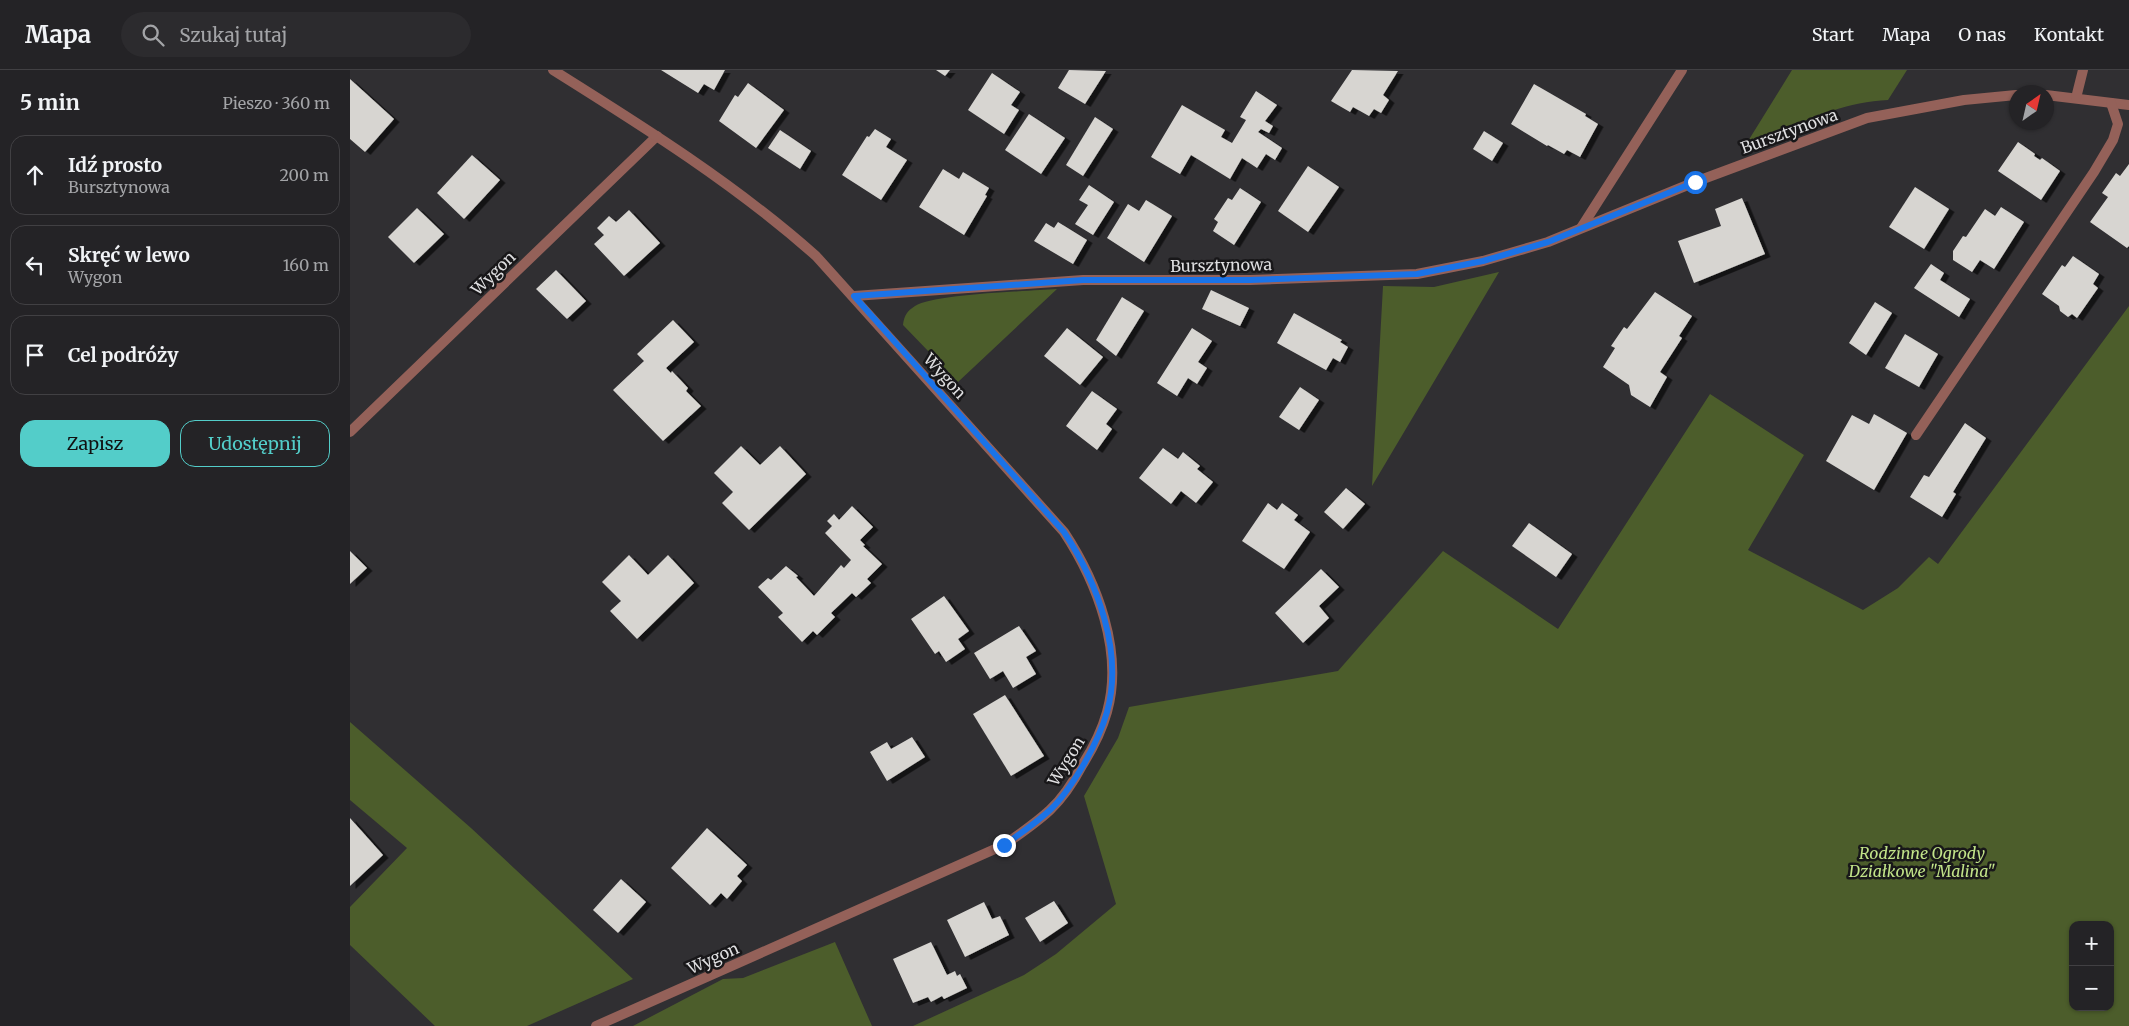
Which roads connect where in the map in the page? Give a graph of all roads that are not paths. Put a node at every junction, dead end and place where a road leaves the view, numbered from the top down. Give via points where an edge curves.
1 (553, 70) edge
2 (1682, 70) edge
3 (2083, 70) edge
4 (2009, 96) edge
5 (2054, 96) edge
6 (2076, 98) junction
7 (2111, 102) junction
8 (2129, 105) edge
9 (657, 136) junction
10 (1581, 228) junction
11 (854, 296) junction
12 (350, 432) edge
13 (1916, 435) dead end
14 (596, 1026) edge

1 - 9 street, Wygon
2 - 10 street
3 - 6 street
4 - 10 street, Bursztynowa via 1955,101 1867,118
5 - 6 street
6 - 7 street
7 - 8 street
7 - 13 street via 2118,124 2113,140
9 - 11 street, Wygon via 774,219
9 - 12 street, Wygon
10 - 11 street, Bursztynowa via 1517,253 1417,274 1250,280 1083,280
11 - 14 street, Wygon via 1064,532 1078,552 1091,579 1111,649 1112,687 1107,712 1098,737 1070,786 1050,809 1004,845

